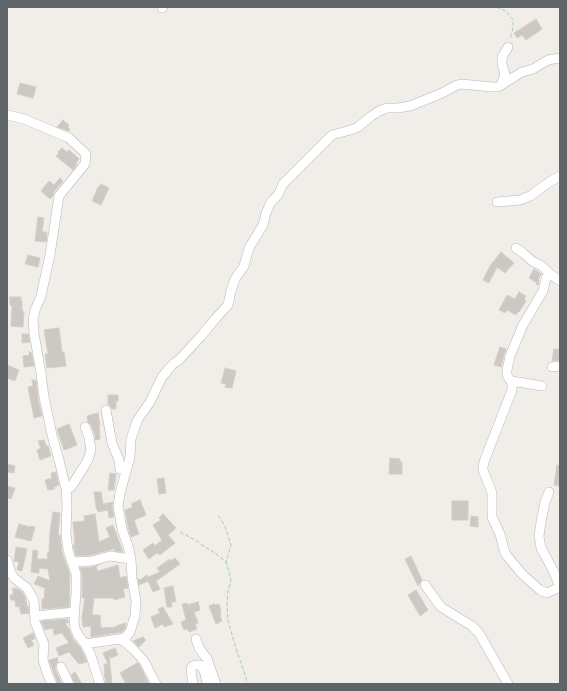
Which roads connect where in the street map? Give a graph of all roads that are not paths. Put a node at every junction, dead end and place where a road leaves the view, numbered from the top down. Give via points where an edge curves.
1 (508, 47) road end
2 (560, 58) edge
3 (501, 85) junction
4 (7, 115) edge
5 (560, 176) edge
6 (497, 202) dead end
7 (516, 248) dead end
8 (550, 274) junction
9 (560, 281) edge
10 (511, 381) junction
11 (542, 386) dead end
12 (106, 410) dead end
13 (85, 427) dead end
14 (126, 470) junction
15 (66, 489) junction
16 (549, 492) dead end
17 (131, 559) junction
18 (7, 560) edge
19 (72, 562) junction
20 (424, 585) dead end
21 (560, 588) edge
22 (75, 612) junction
23 (35, 616) junction
24 (119, 639) junction
25 (196, 639) dead end
26 (85, 644) junction
27 (61, 667) dead end
28 (52, 684) edge
29 (69, 684) edge
30 (100, 684) edge
31 (156, 684) edge
32 (193, 684) edge
33 (207, 684) edge
34 (216, 684) edge
35 (508, 684) edge

1 - 3 street via 502,57 505,74
2 - 3 street via 548,60
3 - 14 street via 493,87 461,84 410,106 379,111 358,127 332,135 283,184 271,202 264,225 249,248 244,266 235,279 228,305 164,373 150,402 138,419 131,439
4 - 15 street via 24,119 69,138 86,154 85,164 59,196 50,255 33,319 44,397
5 - 6 street via 530,196 520,200
7 - 8 street
8 - 9 street
8 - 10 street via 516,339 507,370
10 - 11 street
10 - 21 street via 512,390 483,466 492,494 492,517 508,557 522,574 545,592
12 - 14 street via 120,469
13 - 15 street via 91,450 88,460 71,487
14 - 17 street via 118,506
15 - 19 street via 66,534
16 - 21 street via 539,536 541,548
17 - 19 street via 110,556 92,561
17 - 24 street via 136,601 135,616 130,632 125,638
18 - 23 street via 14,578 27,588 34,601
19 - 22 street via 76,574
20 - 35 street via 441,607 479,633
22 - 23 street
22 - 26 street via 75,628
23 - 28 street via 44,644 43,660
24 - 26 street
24 - 31 street via 138,654
25 - 34 street
26 - 30 street
27 - 29 street
32 - 33 street via 190,670 196,665 203,669

